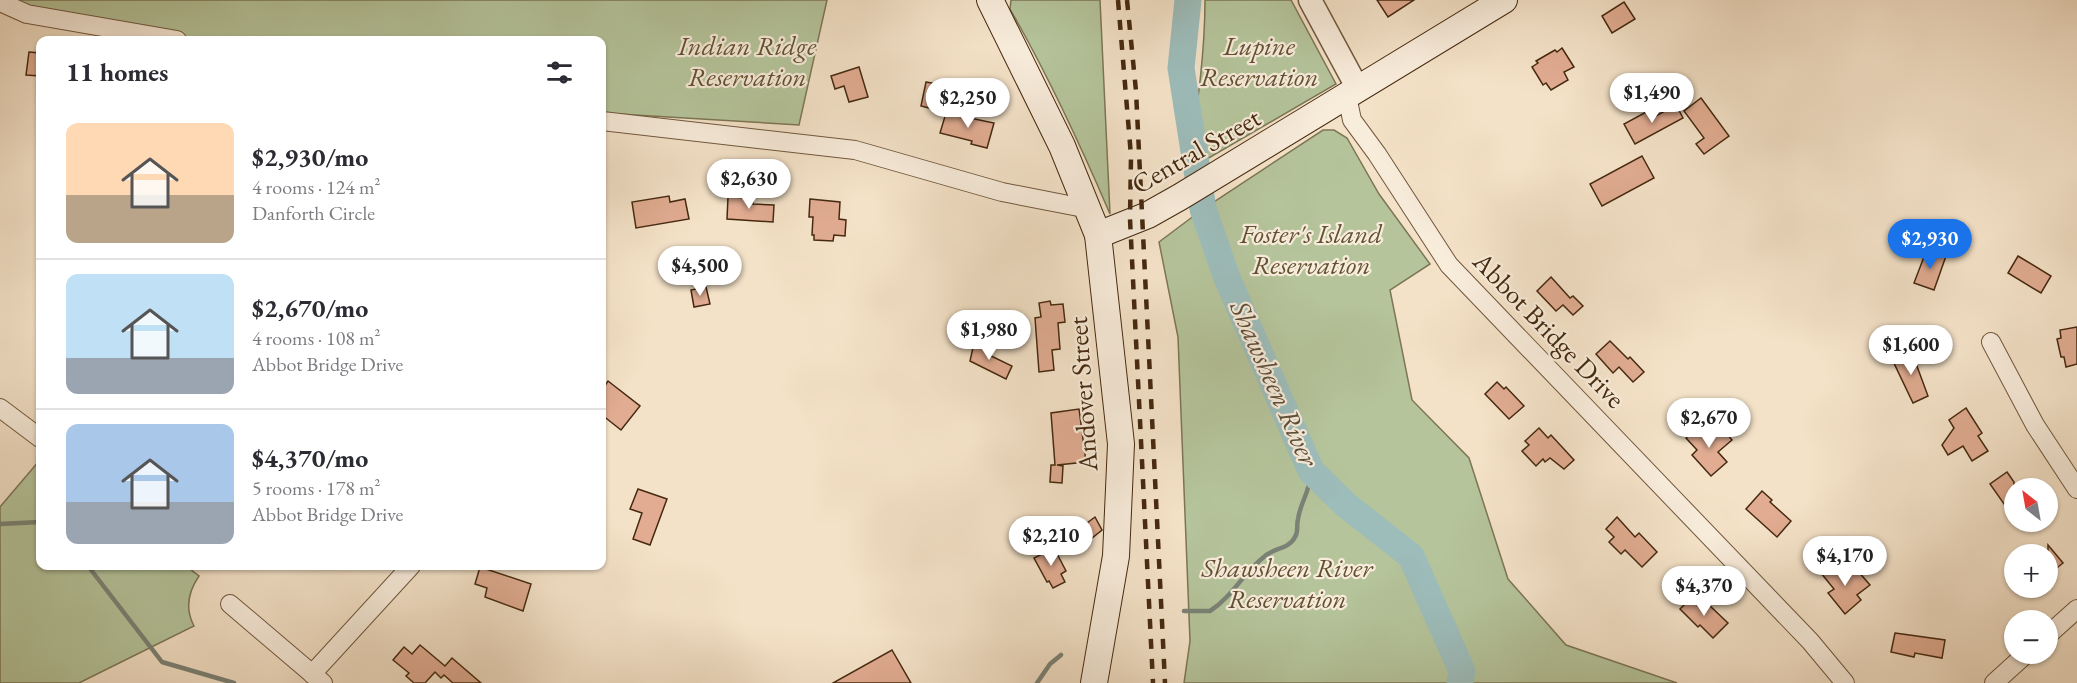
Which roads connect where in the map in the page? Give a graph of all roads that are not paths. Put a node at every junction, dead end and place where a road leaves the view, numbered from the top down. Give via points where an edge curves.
1 (990, 0) edge
2 (1310, 0) edge
3 (1504, 0) edge
4 (0, 2) edge
5 (154, 36) edge
6 (1352, 93) junction
7 (606, 121) edge
8 (1089, 209) junction
9 (1098, 235) junction
10 (1991, 342) dead end
11 (0, 408) edge
12 (36, 435) edge
13 (2077, 489) edge
14 (408, 570) edge
15 (230, 604) dead end
16 (2077, 609) edge
17 (2058, 626) edge
18 (2015, 664) edge
19 (318, 678) edge
20 (1094, 683) edge
21 (1845, 683) edge
22 (1994, 683) edge

1 - 8 main road, Andover Street
2 - 6 street
3 - 6 main road, Central Street
4 - 5 street via 27,14
6 - 9 main road, Central Street via 1148,215
6 - 21 street, Abbot Bridge Drive via 1352,120 1449,265 1810,641
7 - 8 street via 855,150 1002,192
8 - 9 main road, Andover Street
9 - 20 main road, Andover Street via 1121,444 1116,556
10 - 13 street via 2035,425
11 - 12 street
14 - 19 street
15 - 19 street
16 - 17 street
18 - 22 street

